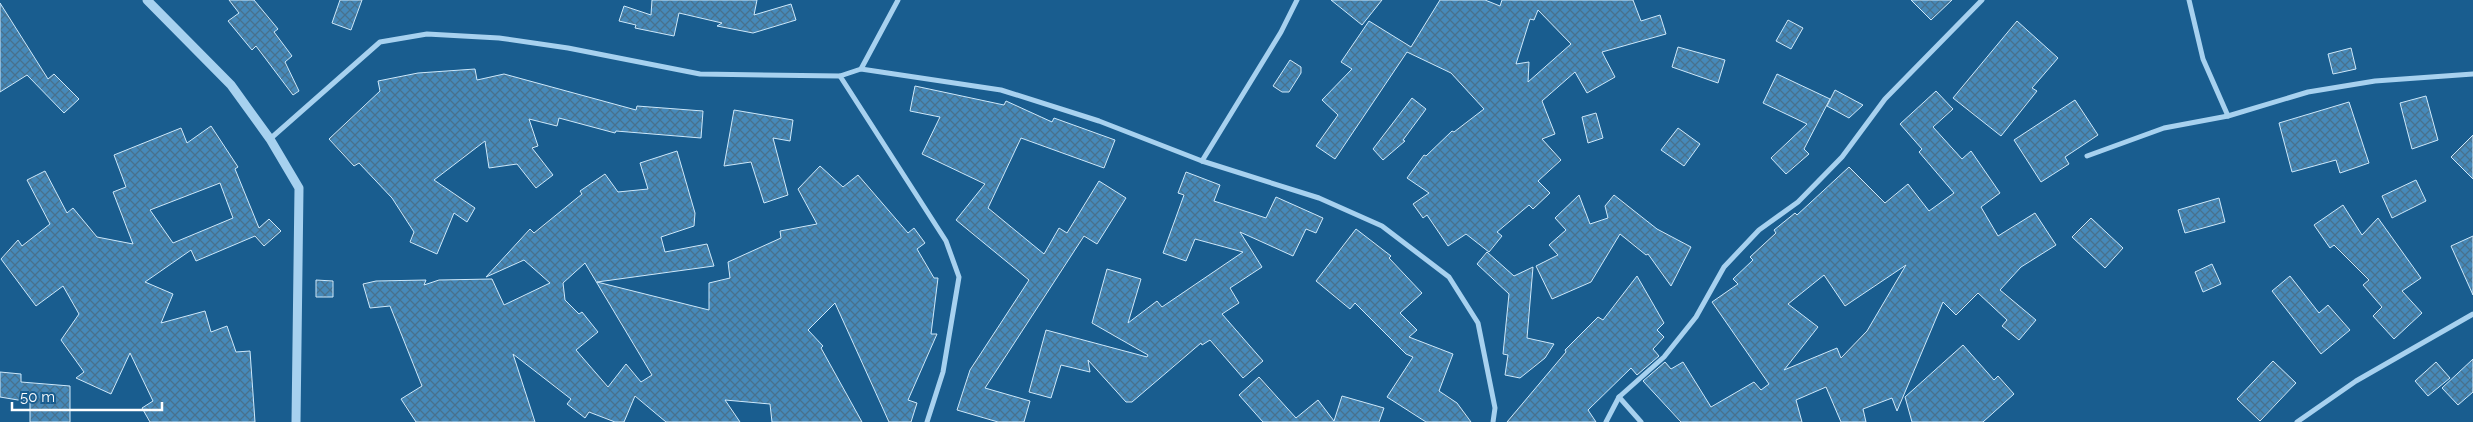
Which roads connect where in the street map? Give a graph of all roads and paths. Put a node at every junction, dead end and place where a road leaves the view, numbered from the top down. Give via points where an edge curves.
1 (147, 0) edge
2 (898, 0) edge
3 (1297, 0) edge
4 (1982, 0) edge
5 (2189, 0) edge
6 (861, 69) junction
7 (2473, 74) edge
8 (840, 76) junction
9 (2228, 116) junction
10 (270, 140) junction
11 (2087, 156) dead end
12 (1202, 161) junction
13 (2473, 314) edge
14 (1619, 397) junction
15 (296, 422) edge
16 (927, 422) edge
17 (1493, 422) edge
18 (1606, 422) edge
19 (1640, 422) edge
20 (2297, 422) edge

1 - 10 street via 231,85
2 - 6 street
3 - 12 street
4 - 14 street via 1885,99 1842,157 1798,202 1759,230 1724,267 1696,317 1664,358
5 - 9 street via 2203,59
6 - 8 street
6 - 12 street via 1000,90 1099,121
7 - 9 street via 2375,80 2308,92
8 - 10 street via 700,74 568,48 499,38 428,34 380,42
8 - 16 street via 946,241 959,277 944,372
9 - 11 street via 2164,128
10 - 15 street via 300,188
12 - 17 street via 1319,198 1382,226 1449,277 1478,323 1495,408
13 - 20 street via 2356,382
14 - 18 street
14 - 19 street

